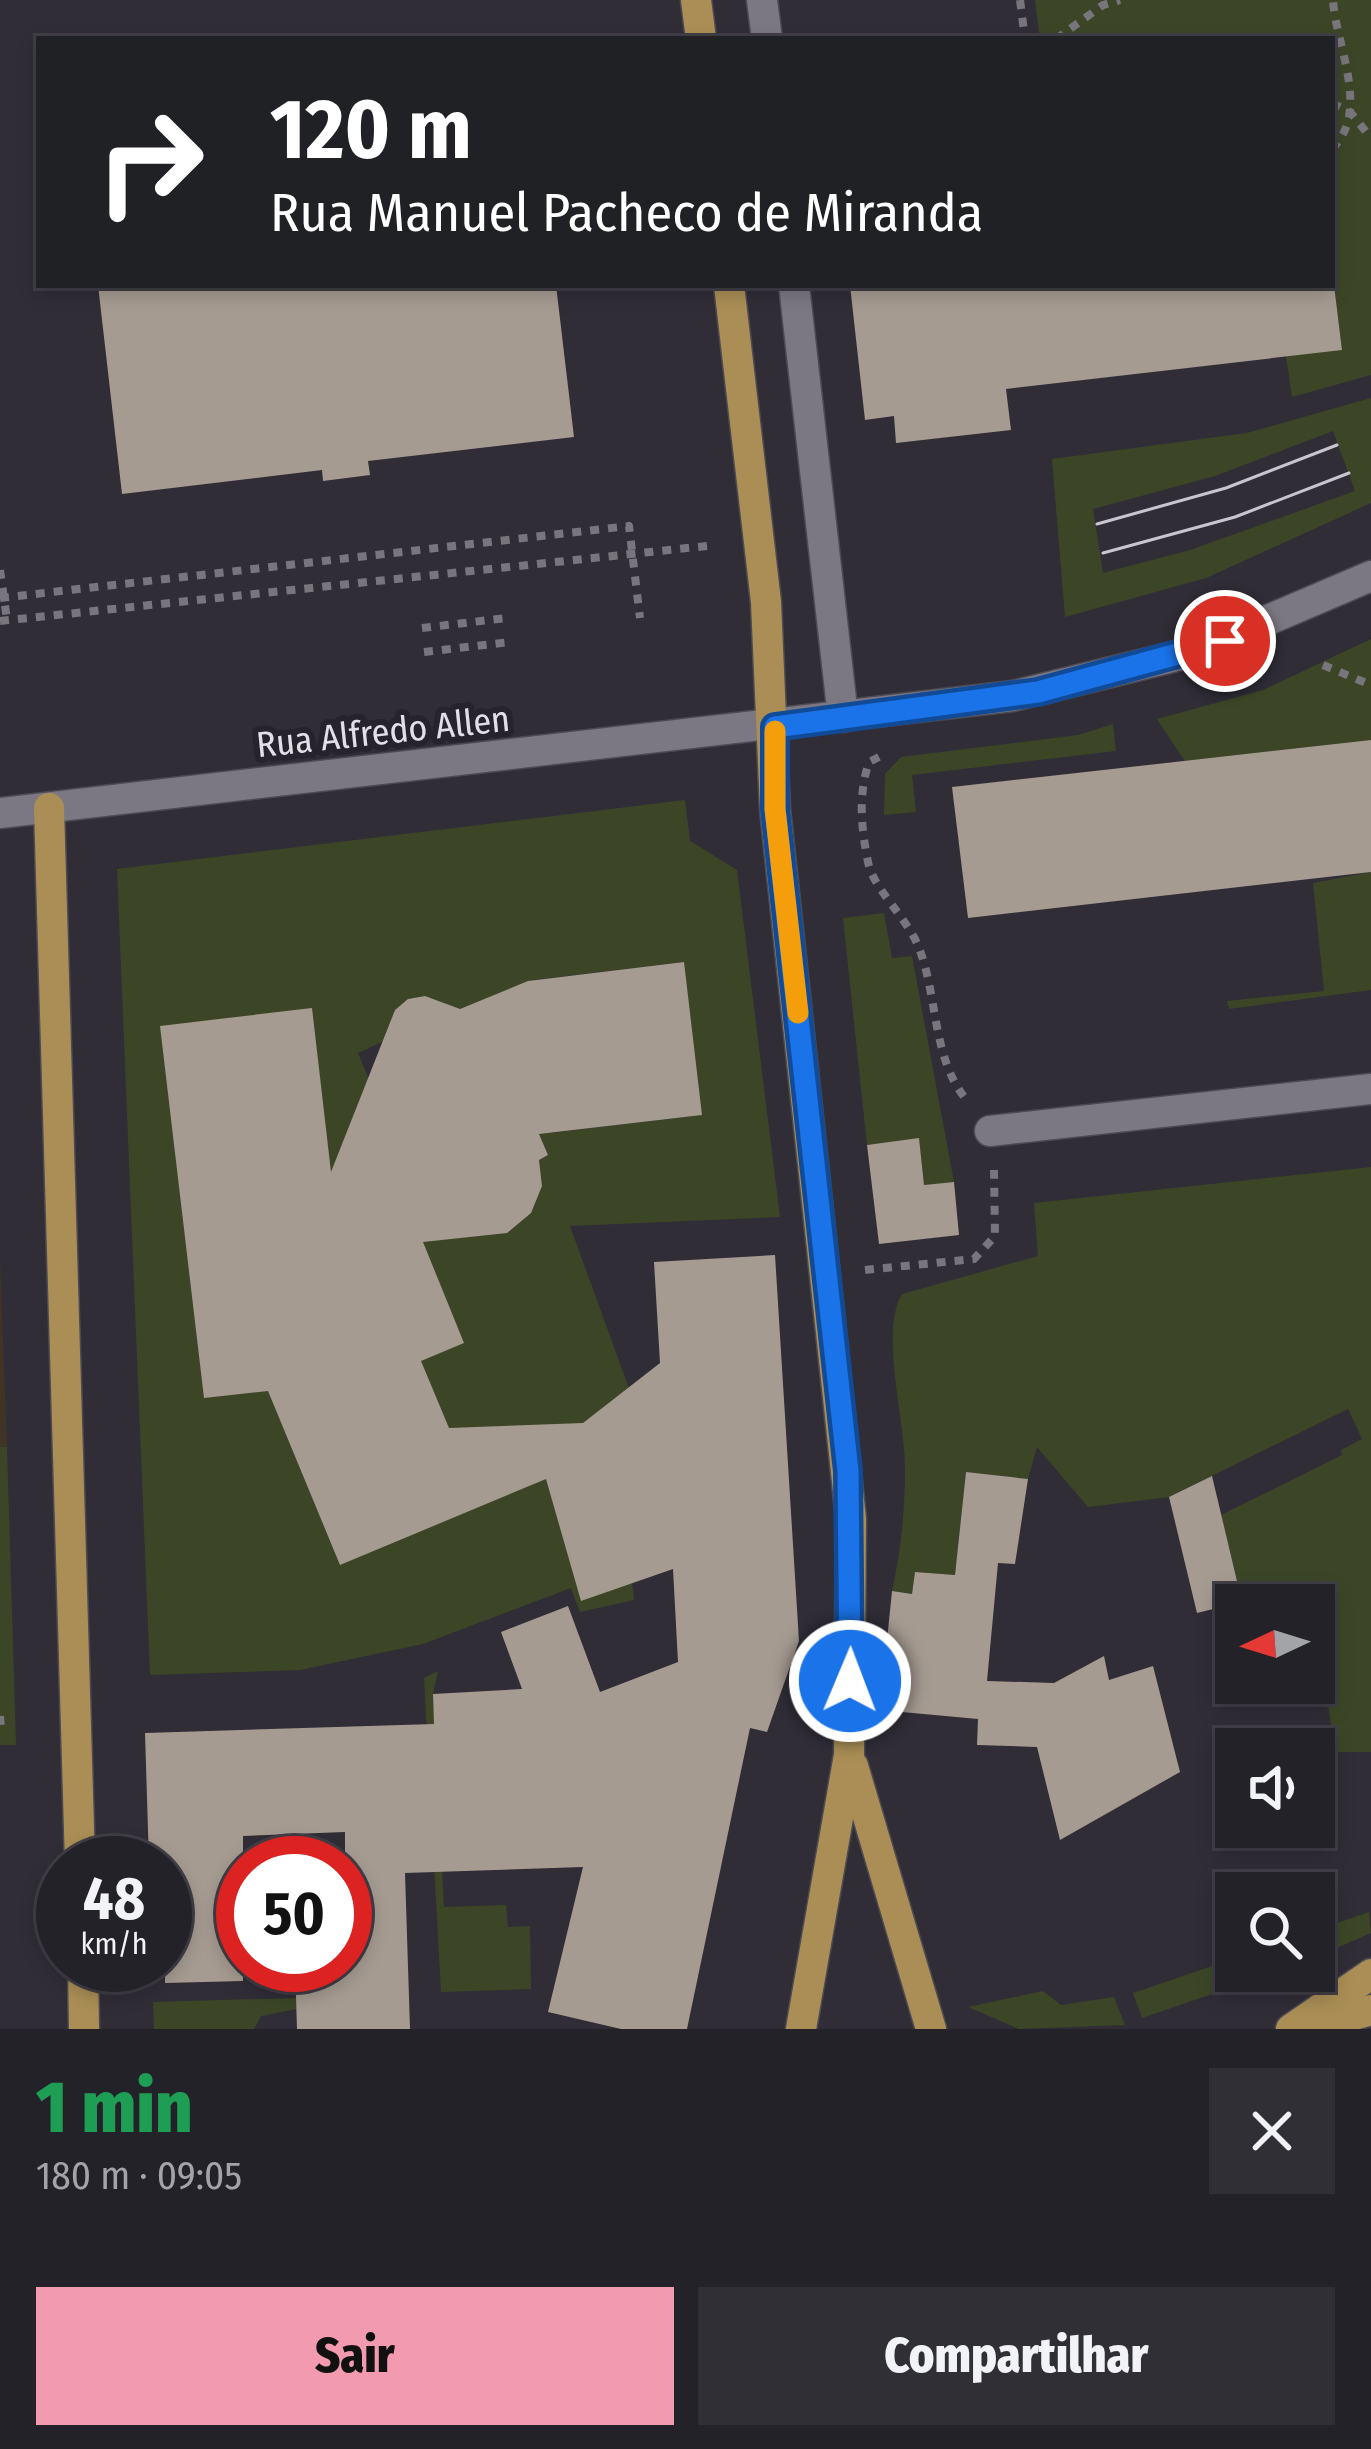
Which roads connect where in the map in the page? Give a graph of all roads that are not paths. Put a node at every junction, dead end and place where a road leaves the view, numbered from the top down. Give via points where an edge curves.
1 (696, 0) edge
2 (762, 0) edge
3 (700, 36) edge
4 (767, 36) edge
5 (729, 288) edge
6 (794, 288) edge
7 (1371, 576) edge
8 (843, 717) junction
9 (775, 727) junction
10 (49, 808) junction
11 (0, 814) edge
12 (1371, 1089) edge
13 (990, 1131) road end
14 (849, 1755) junction
15 (79, 1836) edge
16 (1371, 1974) edge
17 (83, 1992) edge
18 (1371, 2010) edge
19 (84, 2029) edge
20 (801, 2029) edge
21 (932, 2029) edge
22 (1291, 2029) edge
23 (1306, 2029) edge

1 - 3 main road
2 - 4 street
5 - 9 main road
6 - 8 street
7 - 8 street, Rua Alfredo Allen via 1162,662 1025,694
8 - 9 street, Rua Alfredo Allen
9 - 10 street, Rua Alfredo Allen
9 - 14 main road via 775,809 850,1495
10 - 11 street, Rua Alfredo Allen
10 - 15 main road
12 - 13 street
14 - 20 main road
14 - 21 main road
16 - 22 main road
17 - 19 main road
18 - 23 main road

